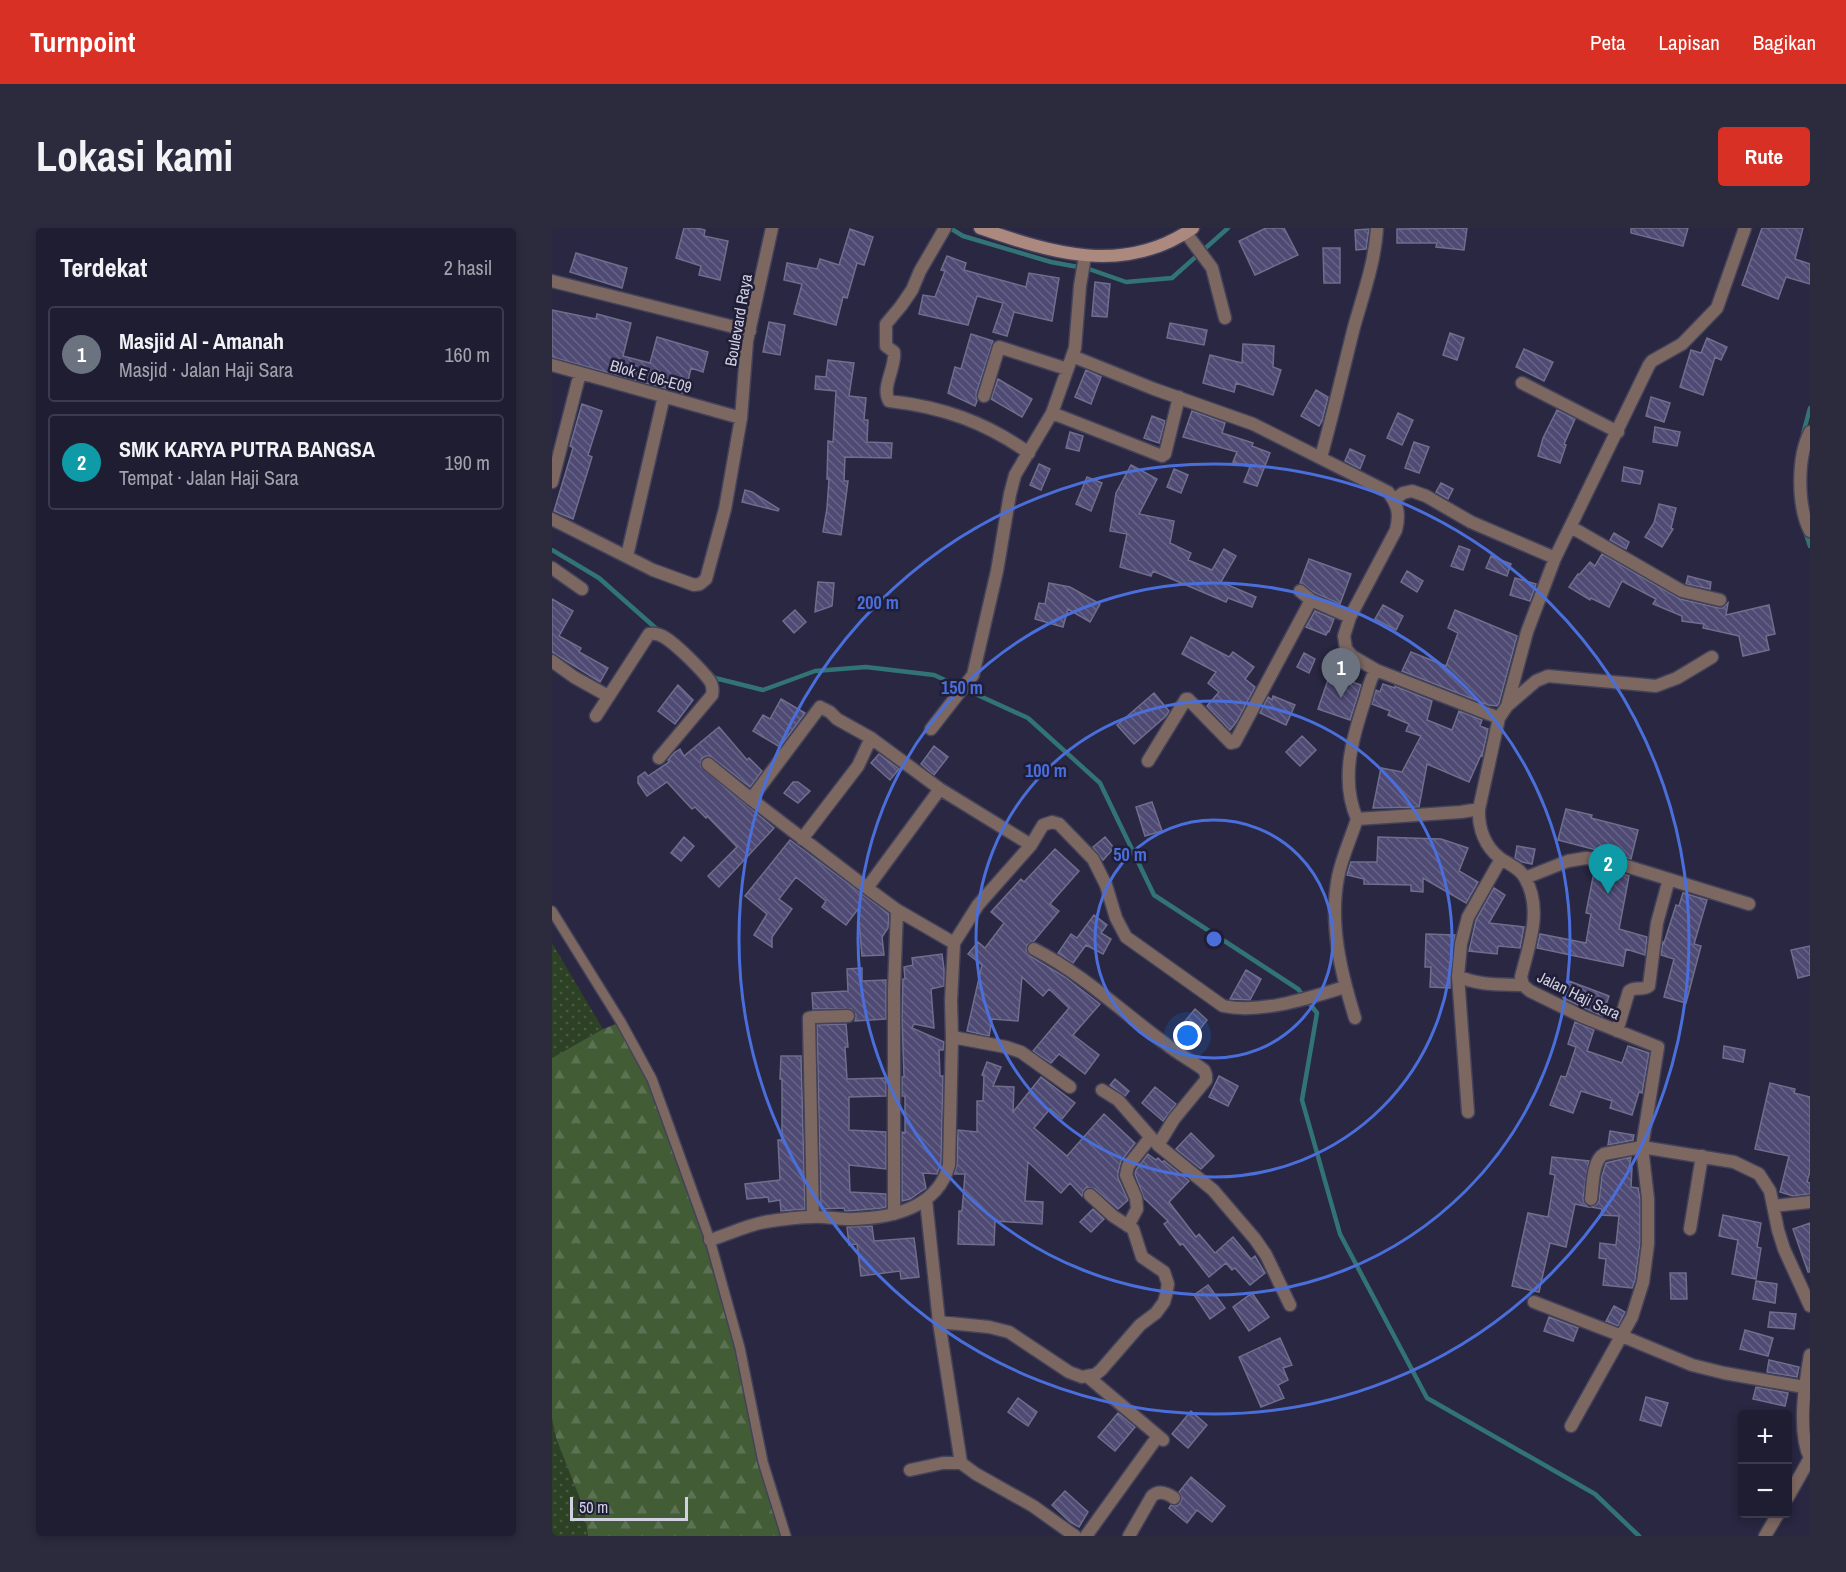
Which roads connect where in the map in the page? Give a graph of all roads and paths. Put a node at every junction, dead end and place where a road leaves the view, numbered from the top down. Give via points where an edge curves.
1 (772, 228) edge
2 (980, 228) edge
3 (1377, 228) edge
4 (1745, 228) edge
5 (1189, 230) edge
6 (943, 231) edge
7 (1084, 260) junction
8 (552, 281) edge
9 (1225, 318) dead end
10 (750, 331) junction
11 (1072, 356) junction
12 (552, 365) edge
13 (1067, 369) junction
14 (580, 373) junction
15 (1522, 383) dead end
16 (664, 396) junction
17 (984, 396) dead end
18 (1179, 397) junction
19 (1052, 413) junction
20 (741, 418) junction
21 (1618, 432) junction
22 (1808, 440) edge
23 (1029, 453) junction
24 (1321, 457) junction
25 (552, 482) edge
26 (1394, 500) junction
27 (552, 520) edge
28 (1571, 527) junction
29 (1810, 531) edge
30 (627, 556) junction
31 (1555, 558) junction
32 (552, 568) edge
33 (582, 589) dead end
34 (1300, 591) dead end
35 (1311, 600) junction
36 (1720, 600) dead end
37 (1350, 617) junction
38 (1712, 657) dead end
39 (552, 661) edge
40 (1376, 670) junction
41 (608, 696) junction
42 (1507, 706) junction
43 (596, 716) dead end
44 (1499, 718) junction
45 (931, 729) dead end
46 (871, 738) junction
47 (659, 758) dead end
48 (1148, 761) dead end
49 (708, 764) dead end
50 (940, 789) junction
51 (751, 799) junction
52 (1479, 809) junction
53 (1357, 819) junction
54 (802, 839) junction
55 (1031, 845) junction
56 (1501, 859) junction
57 (1525, 878) junction
58 (1669, 879) junction
59 (867, 888) junction
60 (1749, 904) dead end
61 (897, 910) junction
62 (552, 911) edge
63 (954, 943) junction
64 (1034, 949) dead end
65 (1458, 976) junction
66 (1523, 986) junction
67 (1345, 987) junction
68 (848, 1016) dead end
69 (1355, 1018) dead end
70 (1617, 1031) junction
71 (952, 1037) junction
72 (1070, 1087) dead end
73 (1102, 1090) dead end
74 (1468, 1112) dead end
75 (1154, 1142) junction
76 (1642, 1147) junction
77 (1702, 1156) junction
78 (1090, 1196) dead end
79 (1591, 1199) dead end
80 (926, 1200) junction
81 (1810, 1202) edge
82 (1773, 1206) junction
83 (894, 1214) junction
84 (813, 1217) junction
85 (1128, 1226) junction
86 (1690, 1229) dead end
87 (710, 1240) junction
88 (1534, 1302) dead end
89 (1290, 1305) dead end
90 (1810, 1306) edge
91 (939, 1322) junction
92 (1622, 1336) junction
93 (1810, 1355) edge
94 (1088, 1376) junction
95 (1804, 1387) junction
96 (1571, 1426) dead end
97 (1810, 1458) edge
98 (961, 1463) junction
99 (910, 1470) dead end
100 (1792, 1490) edge
101 (1174, 1498) dead end
102 (1776, 1518) edge
103 (786, 1536) edge
104 (1075, 1536) edge
105 (1086, 1536) edge
106 (1130, 1536) edge
107 (1765, 1536) edge

1 - 10 street, Boulevard Raya
2 - 7 main road
3 - 24 street via 1376,247
4 - 21 street via 1717,308 1682,344 1650,363
5 - 7 main road via 1142,252
5 - 9 street via 1209,262
6 - 23 street via 912,290 886,324 886,346 894,352 895,360 886,398 953,413 1006,436
7 - 11 street
8 - 10 street
10 - 20 street, Boulevard Raya
11 - 13 street
11 - 18 street
12 - 14 street, Blok E 06-E09
13 - 17 street via 999,347
13 - 19 street
14 - 16 street, Blok E 06-E09
14 - 25 street
15 - 21 street
16 - 20 street, Blok E 06-E09
16 - 30 street
18 - 19 street via 1162,456
18 - 24 street via 1253,424
19 - 23 street
20 - 30 street, Boulevard Raya via 725,509 706,579 691,584
21 - 28 street
22 - 29 street via 1801,494
23 - 45 street via 1015,476 1010,494 974,675
24 - 26 street via 1383,489
26 - 31 street via 1412,491 1471,522
26 - 37 street via 1399,520 1396,530
27 - 30 street
28 - 31 street
28 - 36 street via 1682,591
31 - 42 street via 1527,632
32 - 33 street
34 - 35 street
35 - 37 street
35 - 48 street via 1235,742 1186,699
37 - 40 street via 1344,636 1346,649
38 - 42 street via 1656,686 1548,676 1536,681
39 - 41 street
40 - 44 street
40 - 53 street via 1348,763 1351,806
41 - 43 street
41 - 47 street via 645,640 655,633 673,644 711,682 712,695
42 - 44 street
44 - 52 street
46 - 50 street
46 - 51 street via 820,707
46 - 54 street via 858,766
49 - 51 street
50 - 55 street
50 - 59 street
51 - 54 street
52 - 53 street
52 - 56 street via 1481,833
53 - 67 street via 1335,896 1334,927
54 - 59 street
55 - 63 street via 978,905
55 - 67 street via 1043,825 1059,824 1093,859 1126,937 1223,1006 1241,1009 1297,1001
56 - 57 street
56 - 65 street via 1468,917
57 - 58 street via 1586,858
57 - 66 street, Jalan Haji Sara via 1533,902 1534,922 1521,977
58 - 60 street
58 - 70 street via 1657,923 1649,986 1629,991
59 - 61 street
61 - 63 street
61 - 83 street
62 - 87 lane via 652,1079
63 - 71 street
64 - 75 street via 1064,966 1204,1070 1206,1080
65 - 66 street via 1471,982
65 - 74 street
66 - 70 street, Jalan Haji Sara
67 - 69 street
68 - 84 street via 814,1017 808,1021
70 - 76 street, Jalan Haji Sara via 1658,1047
71 - 72 street via 1021,1052
71 - 80 street via 949,1165 946,1178
73 - 75 street via 1118,1100
75 - 85 street via 1128,1166 1126,1175 1137,1209
75 - 89 street via 1213,1190 1255,1239
76 - 77 street
76 - 79 street via 1600,1156
76 - 92 street via 1648,1244 1643,1282
77 - 82 street via 1734,1162 1759,1174 1770,1191
77 - 86 street
78 - 85 street
80 - 83 street
80 - 91 street
81 - 82 street
82 - 90 street via 1784,1249
83 - 84 street via 853,1219
84 - 87 street via 768,1221
85 - 94 street via 1136,1235 1142,1257 1164,1272 1168,1284 1164,1302 1101,1370
87 - 103 lane via 740,1348 763,1462
88 - 92 street
91 - 94 street via 1009,1332 1069,1372
91 - 98 street
92 - 95 street via 1692,1365
92 - 96 street
93 - 95 street
94 - 105 street via 1161,1438
95 - 97 street via 1804,1440
97 - 100 street
98 - 99 street
98 - 104 street
101 - 106 street via 1162,1492 1152,1496
102 - 107 street

